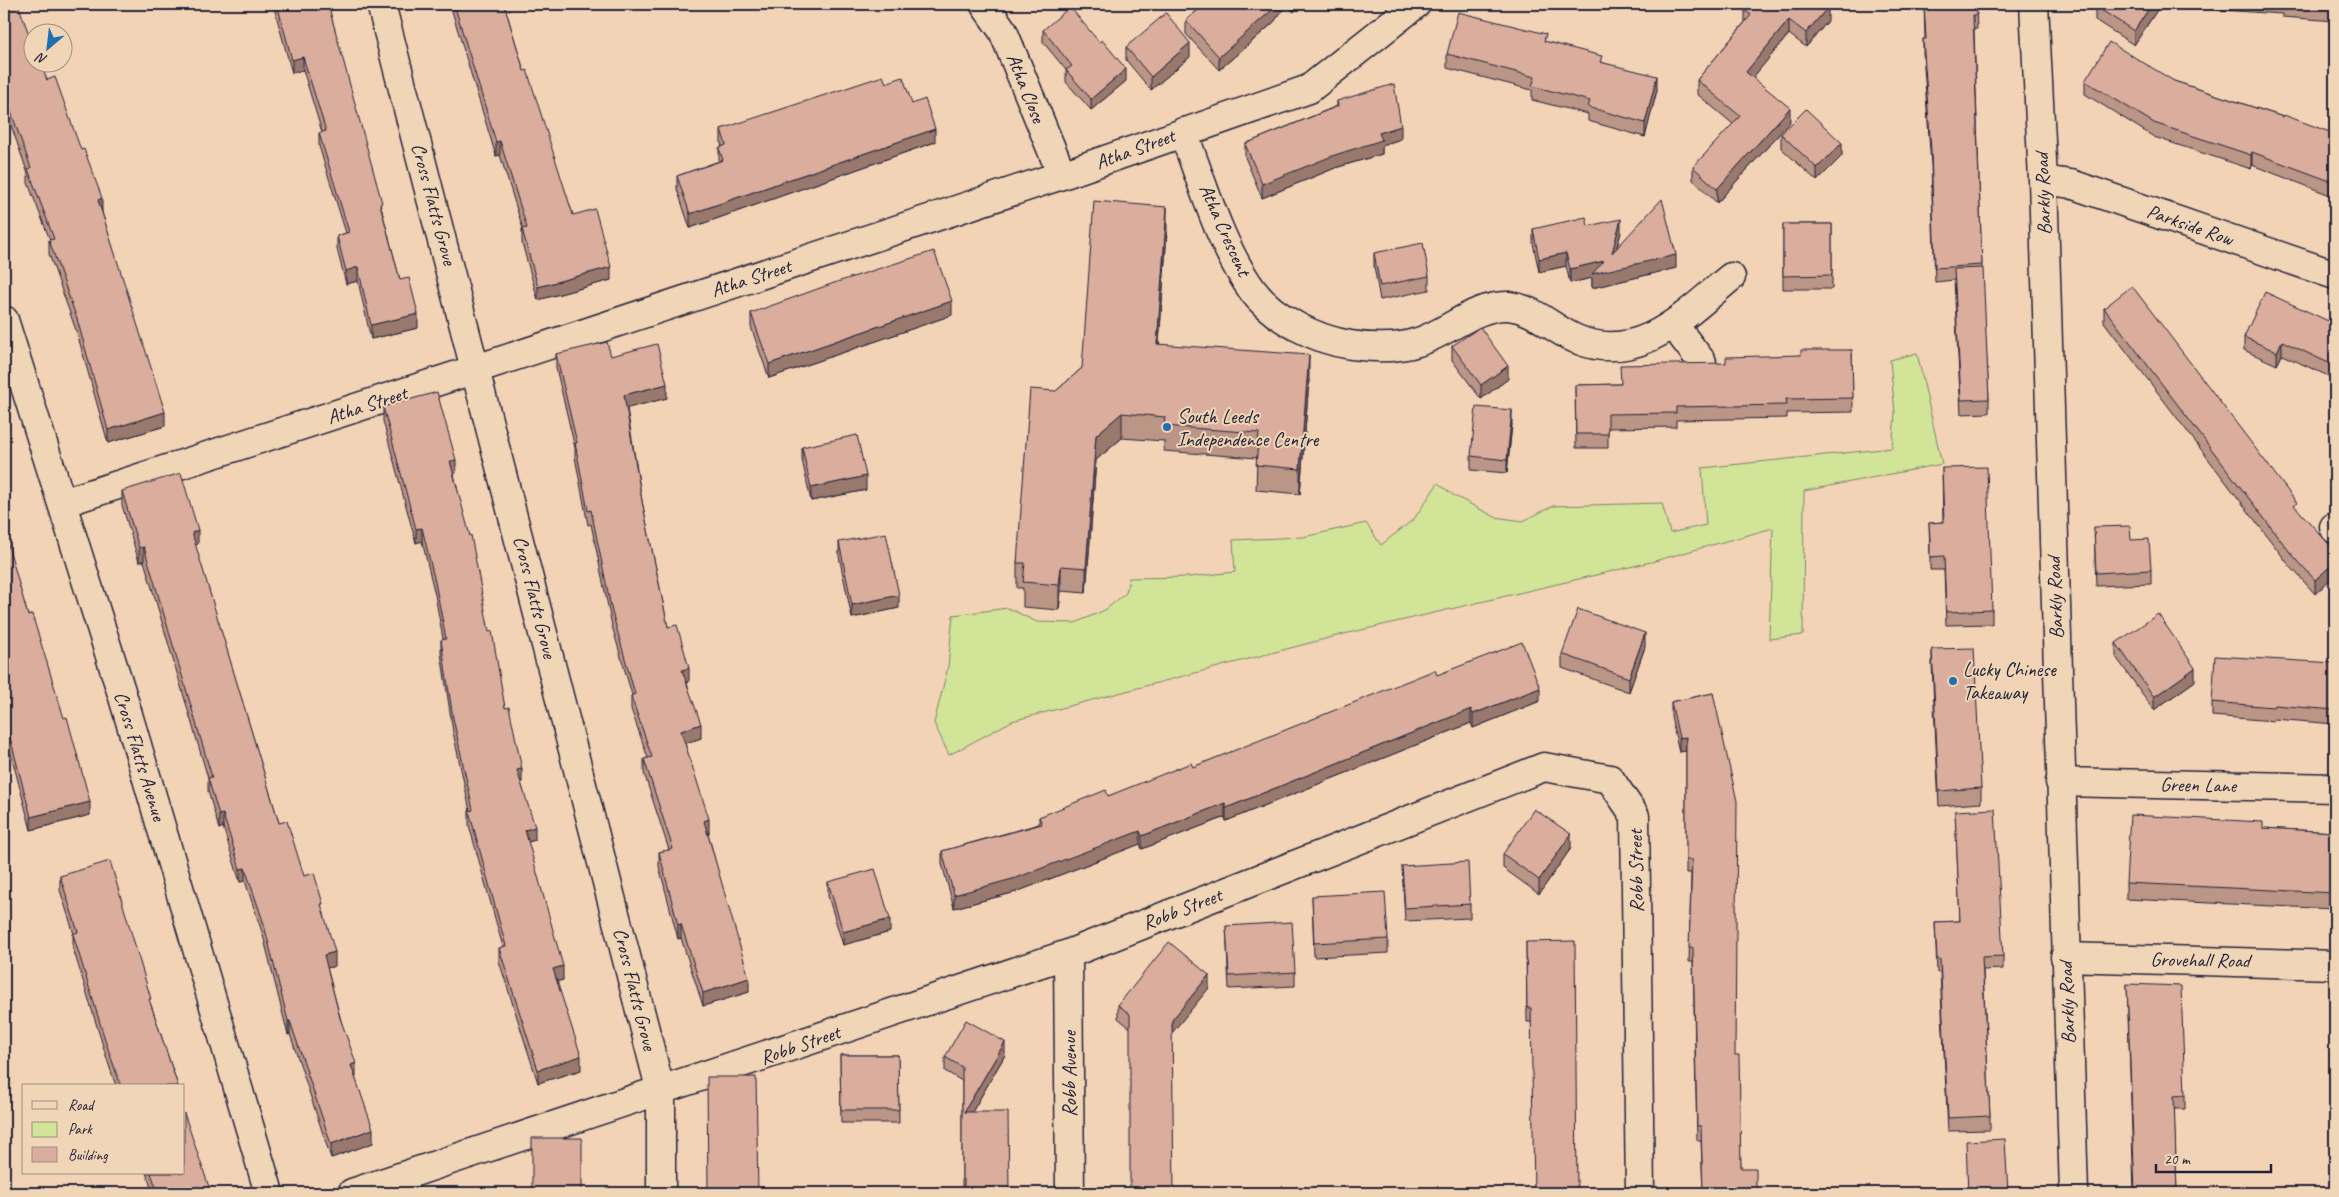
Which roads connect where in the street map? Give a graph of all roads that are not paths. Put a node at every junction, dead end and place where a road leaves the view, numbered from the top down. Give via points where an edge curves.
1 (381, 4) edge
2 (984, 4) edge
3 (1416, 4) edge
4 (2034, 4) edge
5 (1183, 132) junction
6 (1062, 175) junction
7 (2043, 180) junction
8 (2335, 275) edge
9 (1731, 277) dead end
10 (4, 320) edge
11 (1673, 324) junction
12 (1702, 362) edge
13 (476, 369) junction
14 (62, 503) junction
15 (2060, 782) junction
16 (2335, 788) edge
17 (1068, 954) junction
18 (2065, 957) junction
19 (2335, 966) edge
20 (661, 1092) junction
21 (269, 1193) edge
22 (352, 1193) edge
23 (661, 1193) edge
24 (1070, 1193) edge
25 (1640, 1193) edge
26 (2074, 1193) edge

1 - 13 street, Cross Flatts Grove
2 - 6 street, Atha Close via 1003,32
3 - 5 street, Atha Street via 1309,89
4 - 7 street, Barkly Road
5 - 6 street, Atha Street
5 - 11 street, Atha Crescent via 1231,254 1254,292 1288,322 1329,341 1373,348 1418,343 1484,310 1508,306 1531,311 1576,339 1606,346 1636,344 1664,332
6 - 13 street, Atha Street
7 - 8 street, Parkside Row via 2070,184
7 - 15 street, Barkly Road
9 - 11 street, Atha Crescent
10 - 14 street, Cross Flatts Avenue
11 - 12 street
13 - 14 street, Atha Street
13 - 20 street, Cross Flatts Grove
14 - 21 street, Cross Flatts Avenue
15 - 16 street, Green Lane
15 - 18 street, Barkly Road
17 - 20 street, Robb Street
17 - 24 street, Robb Avenue
17 - 25 street, Robb Street via 1544,767 1610,779 1635,816
18 - 19 street, Grovehall Road
18 - 26 street, Barkly Road
20 - 22 street, Robb Street
20 - 23 street, Cross Flatts Grove

